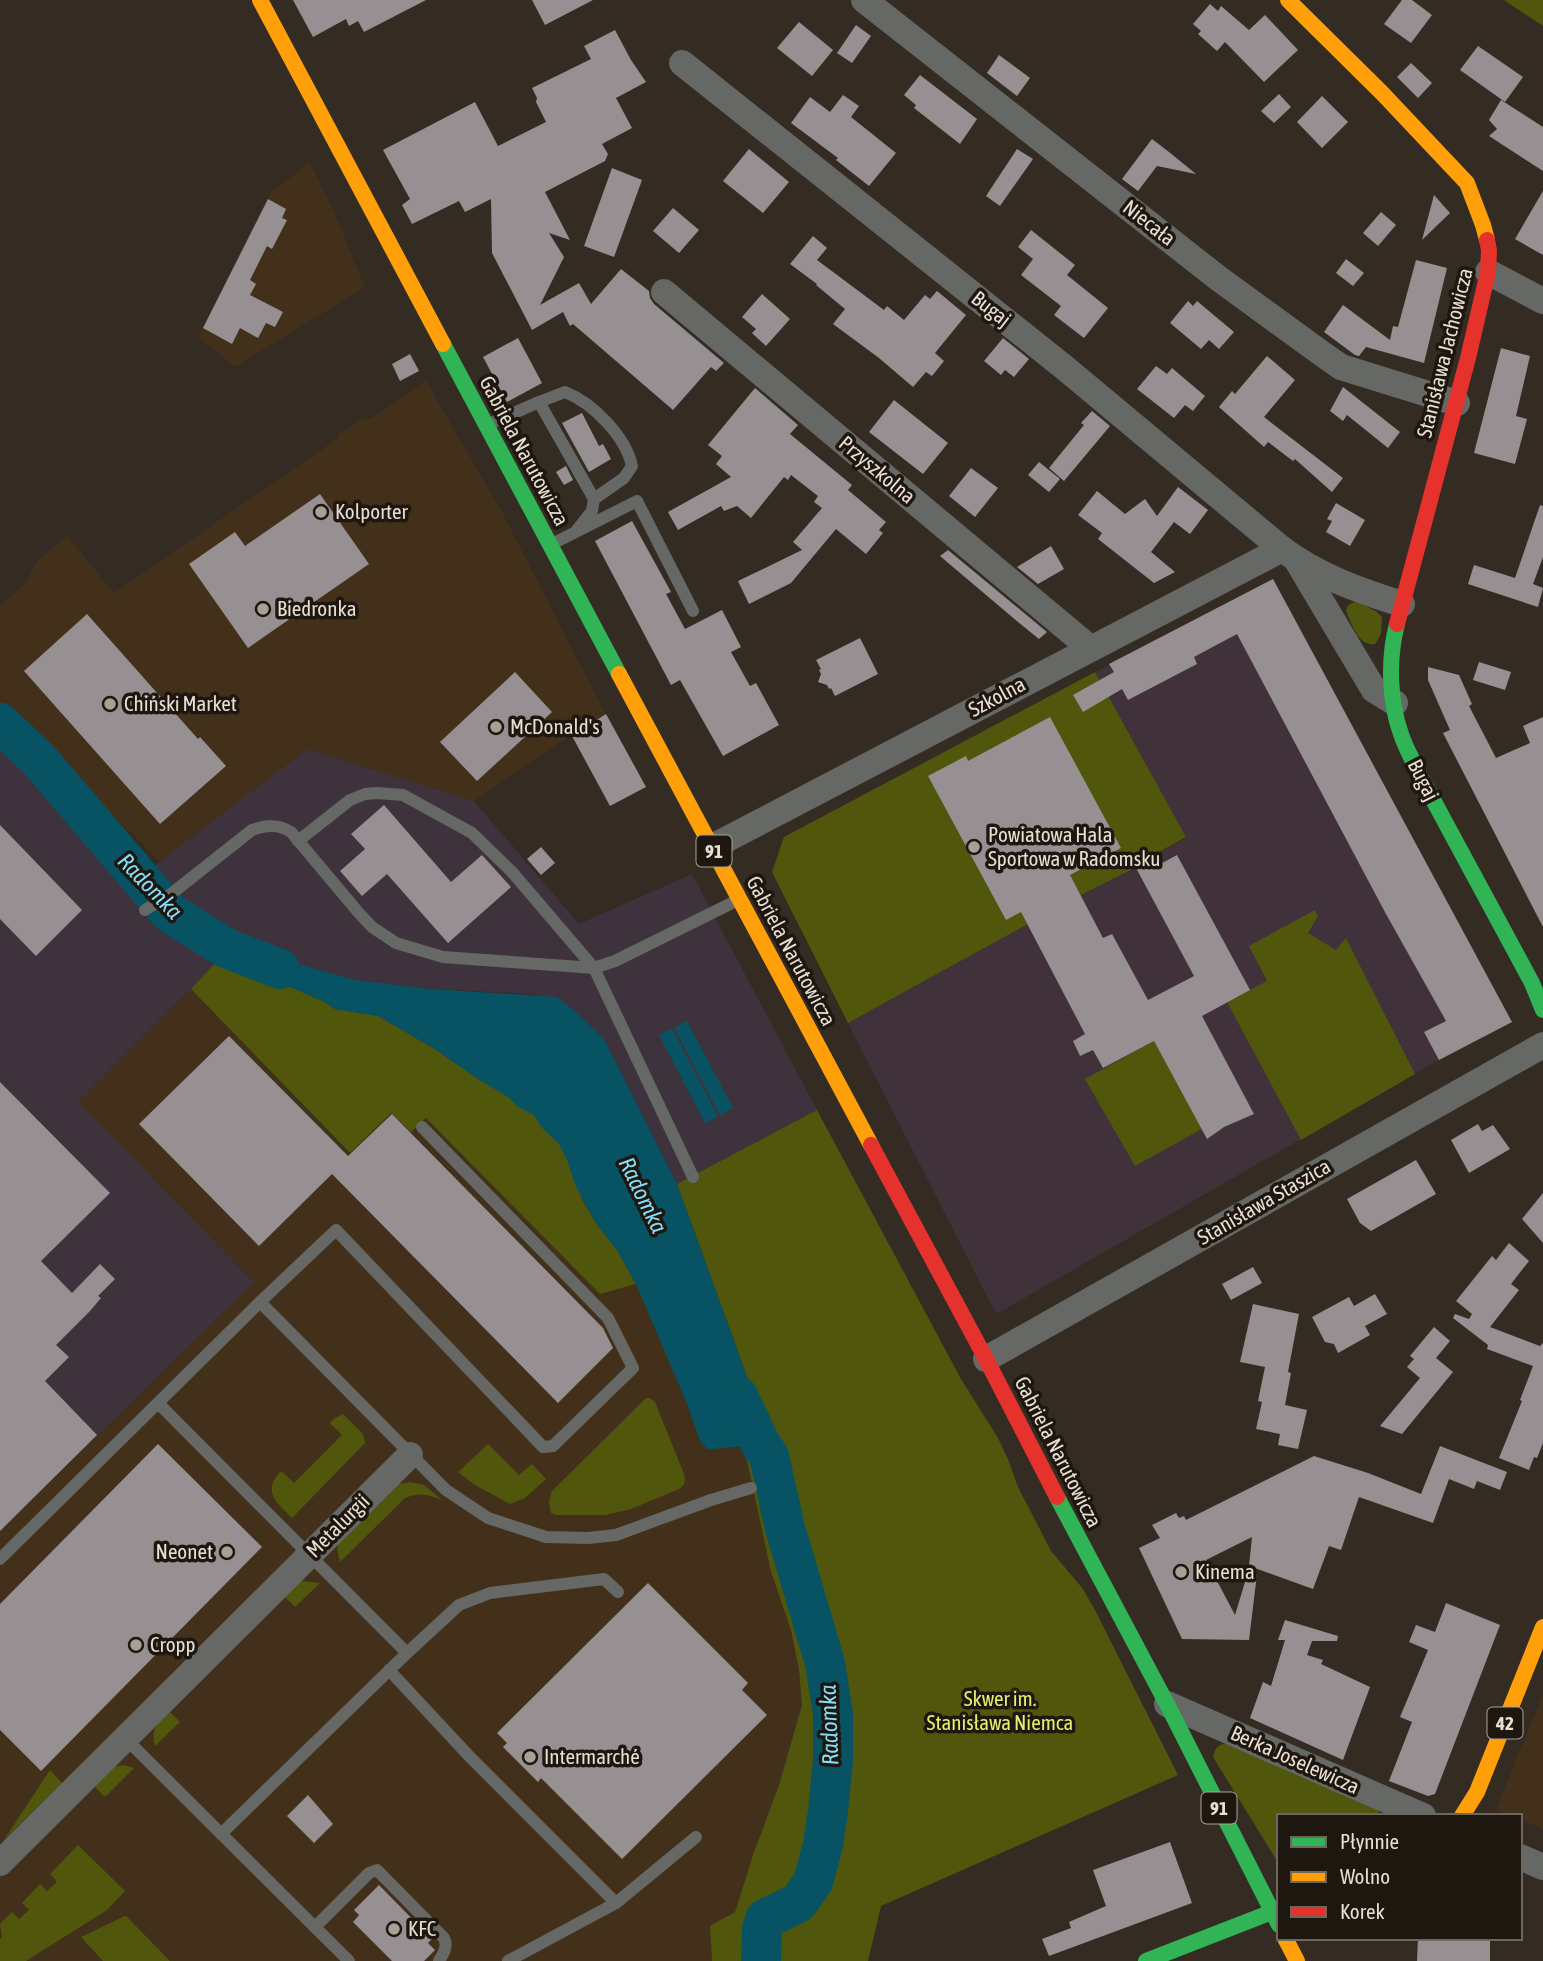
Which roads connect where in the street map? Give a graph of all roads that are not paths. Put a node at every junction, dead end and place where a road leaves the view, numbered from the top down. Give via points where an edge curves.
1 (260, 0) edge
2 (864, 0) edge
3 (1288, 0) edge
4 (682, 63) dead end
5 (1488, 272) junction
6 (664, 292) dead end
7 (1543, 301) edge
8 (539, 402) junction
9 (1457, 403) junction
10 (487, 425) junction
11 (594, 499) junction
12 (575, 533) junction
13 (551, 545) junction
14 (1289, 554) junction
15 (1402, 604) junction
16 (694, 611) dead end
17 (1090, 648) junction
18 (1395, 703) junction
19 (298, 841) junction
20 (712, 847) junction
21 (739, 899) junction
22 (145, 910) dead end
23 (593, 968) junction
24 (1543, 1010) edge
25 (1543, 1045) edge
26 (422, 1127) dead end
27 (693, 1177) dead end
28 (260, 1303) junction
29 (986, 1360) junction
30 (158, 1403) junction
31 (410, 1455) junction
32 (751, 1488) dead end
33 (310, 1554) junction
34 (0, 1559) edge
35 (618, 1592) dead end
36 (1543, 1627) edge
37 (407, 1653) junction
38 (389, 1670) junction
39 (1167, 1704) junction
40 (126, 1739) junction
41 (1418, 1814) edge
42 (1463, 1814) edge
43 (221, 1834) junction
44 (696, 1837) dead end
45 (1522, 1858) edge
46 (0, 1863) edge
47 (1543, 1867) edge
48 (616, 1903) junction
49 (1277, 1916) edge
50 (315, 1927) junction
51 (1286, 1940) edge
52 (349, 1961) edge
53 (439, 1961) edge
54 (508, 1961) edge
55 (1146, 1961) edge
56 (1297, 1961) edge

1 - 10 main road, Gabriela Narutowicza / 91
2 - 9 street, Niecała via 1218,278 1341,367
3 - 5 main road, Stanisława Jachowicza via 1467,183 1489,250
4 - 14 street, Bugaj via 1066,368
5 - 7 street
5 - 9 main road, Stanisława Jachowicza
6 - 17 street, Przyszkolna
8 - 10 lane
8 - 11 lane
8 - 11 lane via 565,392 579,398 617,433 630,455 632,466 624,478
9 - 15 main road, Stanisława Jachowicza
10 - 13 main road, Gabriela Narutowicza / 91
11 - 12 lane via 592,511
12 - 13 lane
12 - 16 lane via 638,501
13 - 20 main road, Gabriela Narutowicza / 91
14 - 15 street, Bugaj via 1358,590
14 - 17 street, Szkolna
14 - 18 street, Bugaj via 1374,690
15 - 18 main road, Stanisława Jachowicza via 1392,656
17 - 20 street, Szkolna
18 - 24 main road, Bugaj via 1401,733 1417,770
19 - 22 lane via 273,825 252,830
19 - 23 lane via 372,927 396,943 443,957
19 - 23 lane via 350,800 365,794 403,795 480,840
20 - 21 main road, Gabriela Narutowicza / 91
21 - 23 lane
21 - 29 main road, Gabriela Narutowicza / 91
23 - 27 lane
25 - 29 street, Stanisława Staszica
26 - 28 lane via 608,1318 633,1368 552,1446 543,1447 336,1230
28 - 30 lane
28 - 31 lane
29 - 39 main road, Gabriela Narutowicza / 91
30 - 33 lane
30 - 34 lane
31 - 32 lane via 446,1490 488,1518 546,1537 616,1535
31 - 33 street, Metalurgii
33 - 37 lane
33 - 40 street, Metalurgii
35 - 37 lane via 604,1579 490,1593 459,1605
36 - 42 main road, 42 via 1478,1792
37 - 38 lane
38 - 43 lane
38 - 48 lane
39 - 41 street, Berka Joselewicza
39 - 49 main road, Gabriela Narutowicza / 91
40 - 43 lane
40 - 46 street, Metalurgii
43 - 50 lane
44 - 48 lane
45 - 47 street
48 - 54 lane
49 - 55 main road
50 - 52 lane
50 - 53 lane via 377,1870 444,1938 446,1947
51 - 56 main road

